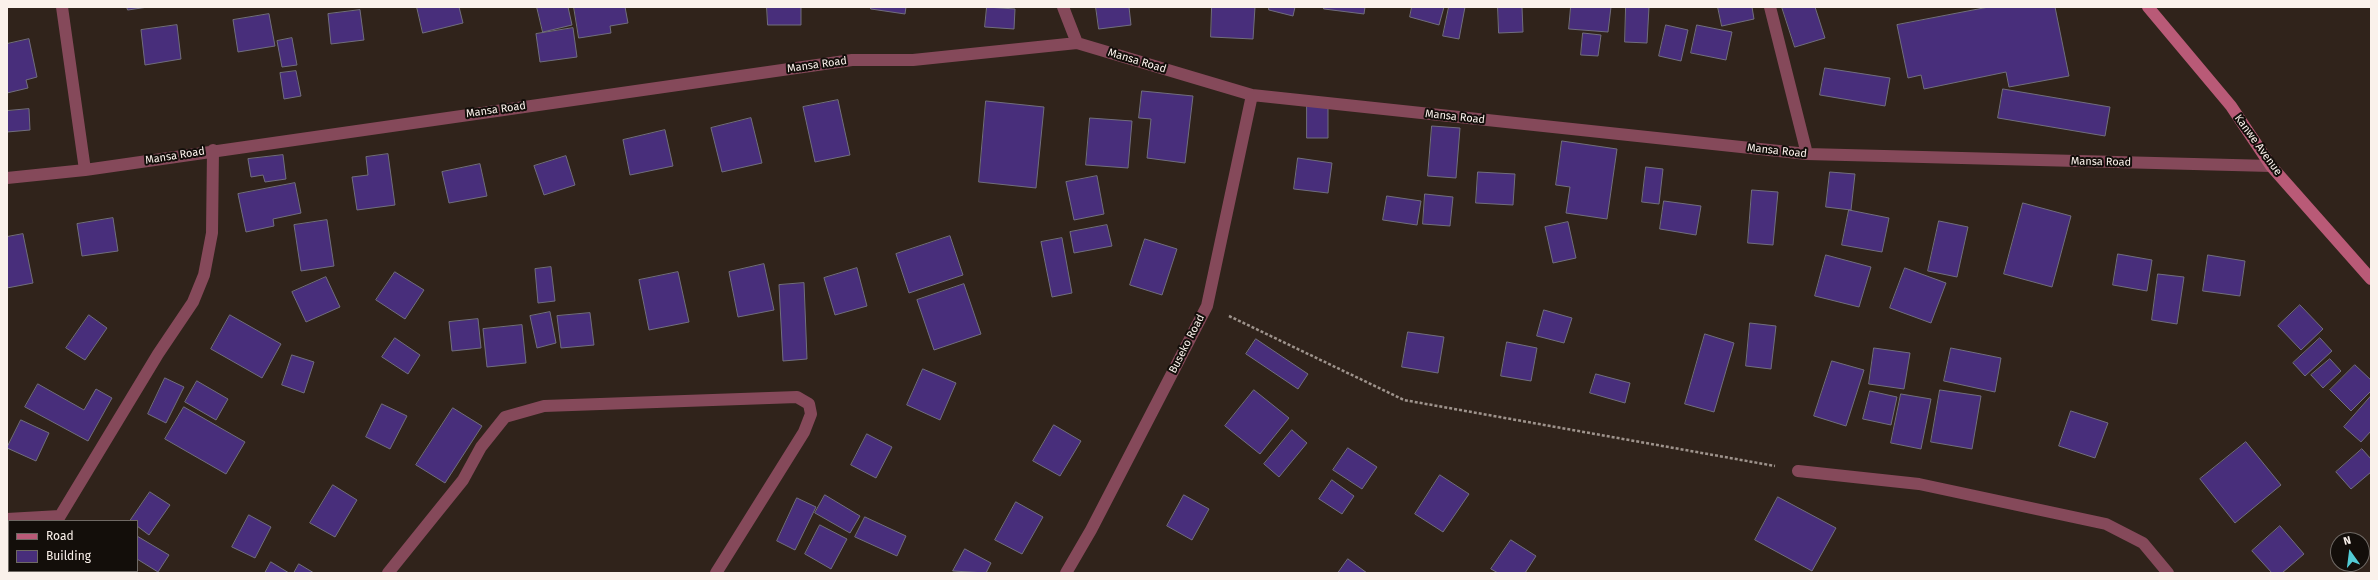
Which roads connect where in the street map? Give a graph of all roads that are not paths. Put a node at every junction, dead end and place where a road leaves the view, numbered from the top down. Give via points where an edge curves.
1 (62, 7) edge
2 (1063, 7) edge
3 (1770, 7) edge
4 (2148, 7) edge
5 (1077, 43) junction
6 (1252, 95) junction
7 (213, 150) junction
8 (1807, 154) junction
9 (2271, 166) junction
10 (85, 170) junction
11 (7, 178) edge
12 (2371, 279) edge
13 (1798, 470) road end
14 (7, 519) edge
15 (59, 519) edge
16 (388, 573) edge
17 (716, 573) edge
18 (1066, 573) edge
19 (2168, 573) edge

1 - 10 street
2 - 5 street
3 - 8 street
4 - 9 main road, Kanwe Avenue via 2231,106
5 - 6 street, Mansa Road
5 - 7 street, Mansa Road via 913,60 852,60
6 - 8 street, Mansa Road
6 - 18 street, Buseko Road via 1207,306 1091,530
7 - 10 street, Mansa Road
7 - 15 street via 212,233 204,275 193,302 158,354
8 - 9 street, Mansa Road
9 - 12 main road, Kanwe Avenue
10 - 11 street, Mansa Road
13 - 19 street via 1919,484 2106,524 2143,543
14 - 15 street
16 - 17 street via 462,480 481,447 505,417 544,406 797,397 809,404 811,414 804,432

